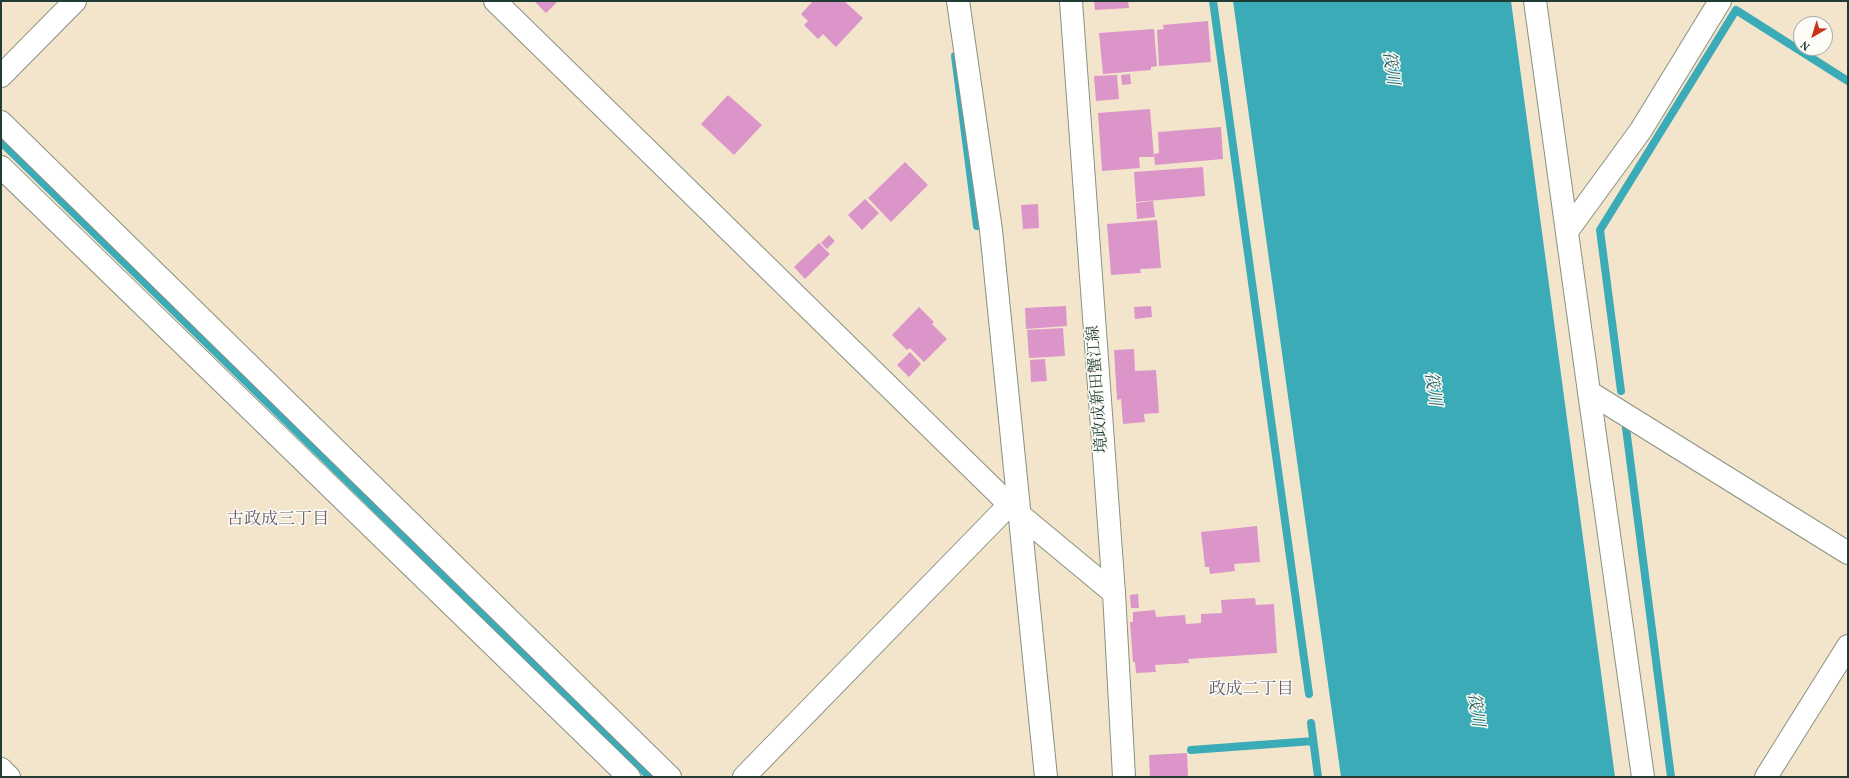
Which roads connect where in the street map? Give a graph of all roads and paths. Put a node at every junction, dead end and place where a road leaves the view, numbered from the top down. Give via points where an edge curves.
1 (75, 1) edge
2 (495, 1) edge
3 (958, 1) edge
4 (1072, 1) edge
5 (1535, 1) edge
6 (1720, 1) edge
7 (1, 76) edge
8 (1, 122) edge
9 (1, 167) edge
10 (1568, 230) junction
11 (1589, 392) junction
12 (1014, 510) junction
13 (1848, 553) edge
14 (1114, 593) junction
15 (1848, 646) edge
16 (1, 769) edge
17 (9, 777) edge
18 (629, 777) edge
19 (670, 777) edge
20 (744, 777) edge
21 (1046, 777) edge
22 (1124, 777) edge
23 (1643, 777) edge
24 (1766, 777) edge

1 - 7 street
2 - 12 street
3 - 12 street via 991,230
4 - 14 street, 境政成新田蟹江線
5 - 10 street
6 - 10 street via 1641,130
8 - 19 street
9 - 18 street
10 - 11 street
11 - 13 street
11 - 23 street
12 - 14 street
12 - 20 street
12 - 21 street
14 - 22 street, 境政成新田蟹江線
15 - 24 street
16 - 17 street

